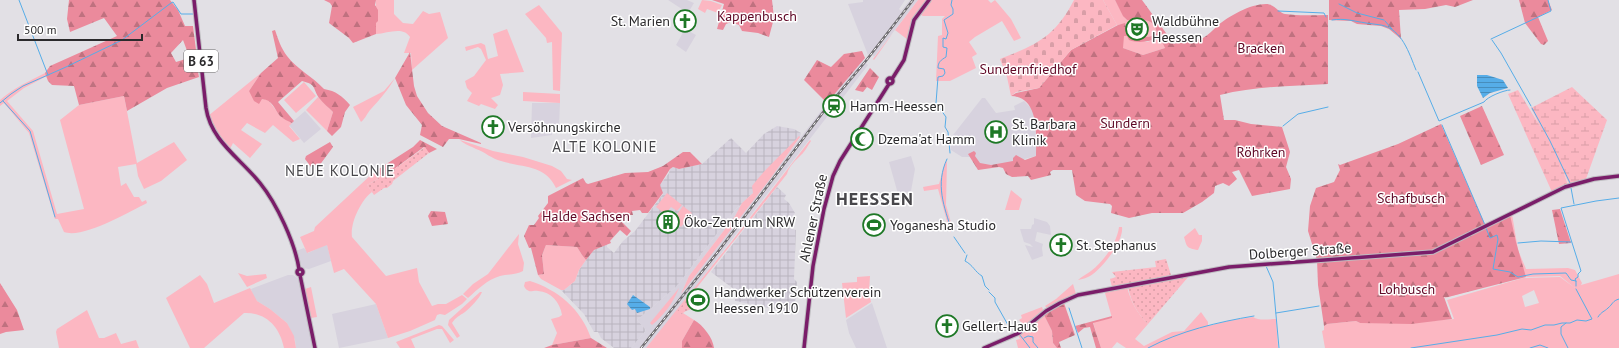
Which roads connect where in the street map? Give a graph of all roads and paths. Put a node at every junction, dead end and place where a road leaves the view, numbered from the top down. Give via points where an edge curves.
1 (194, 0) edge
2 (929, 0) edge
3 (1619, 176) edge
4 (315, 348) edge
5 (804, 348) edge
6 (984, 348) edge

1 - 4 main road, B 63 via 210,124 221,141 271,198 282,220 296,256 299,269 296,273 300,275
2 - 5 main road, Ahlener Straße via 914,20 904,60 892,83 888,84 832,176 814,262
3 - 6 main road, Dolberger Straße via 1594,179 1565,187 1433,252 1229,267 1079,295 1050,308 1019,333

